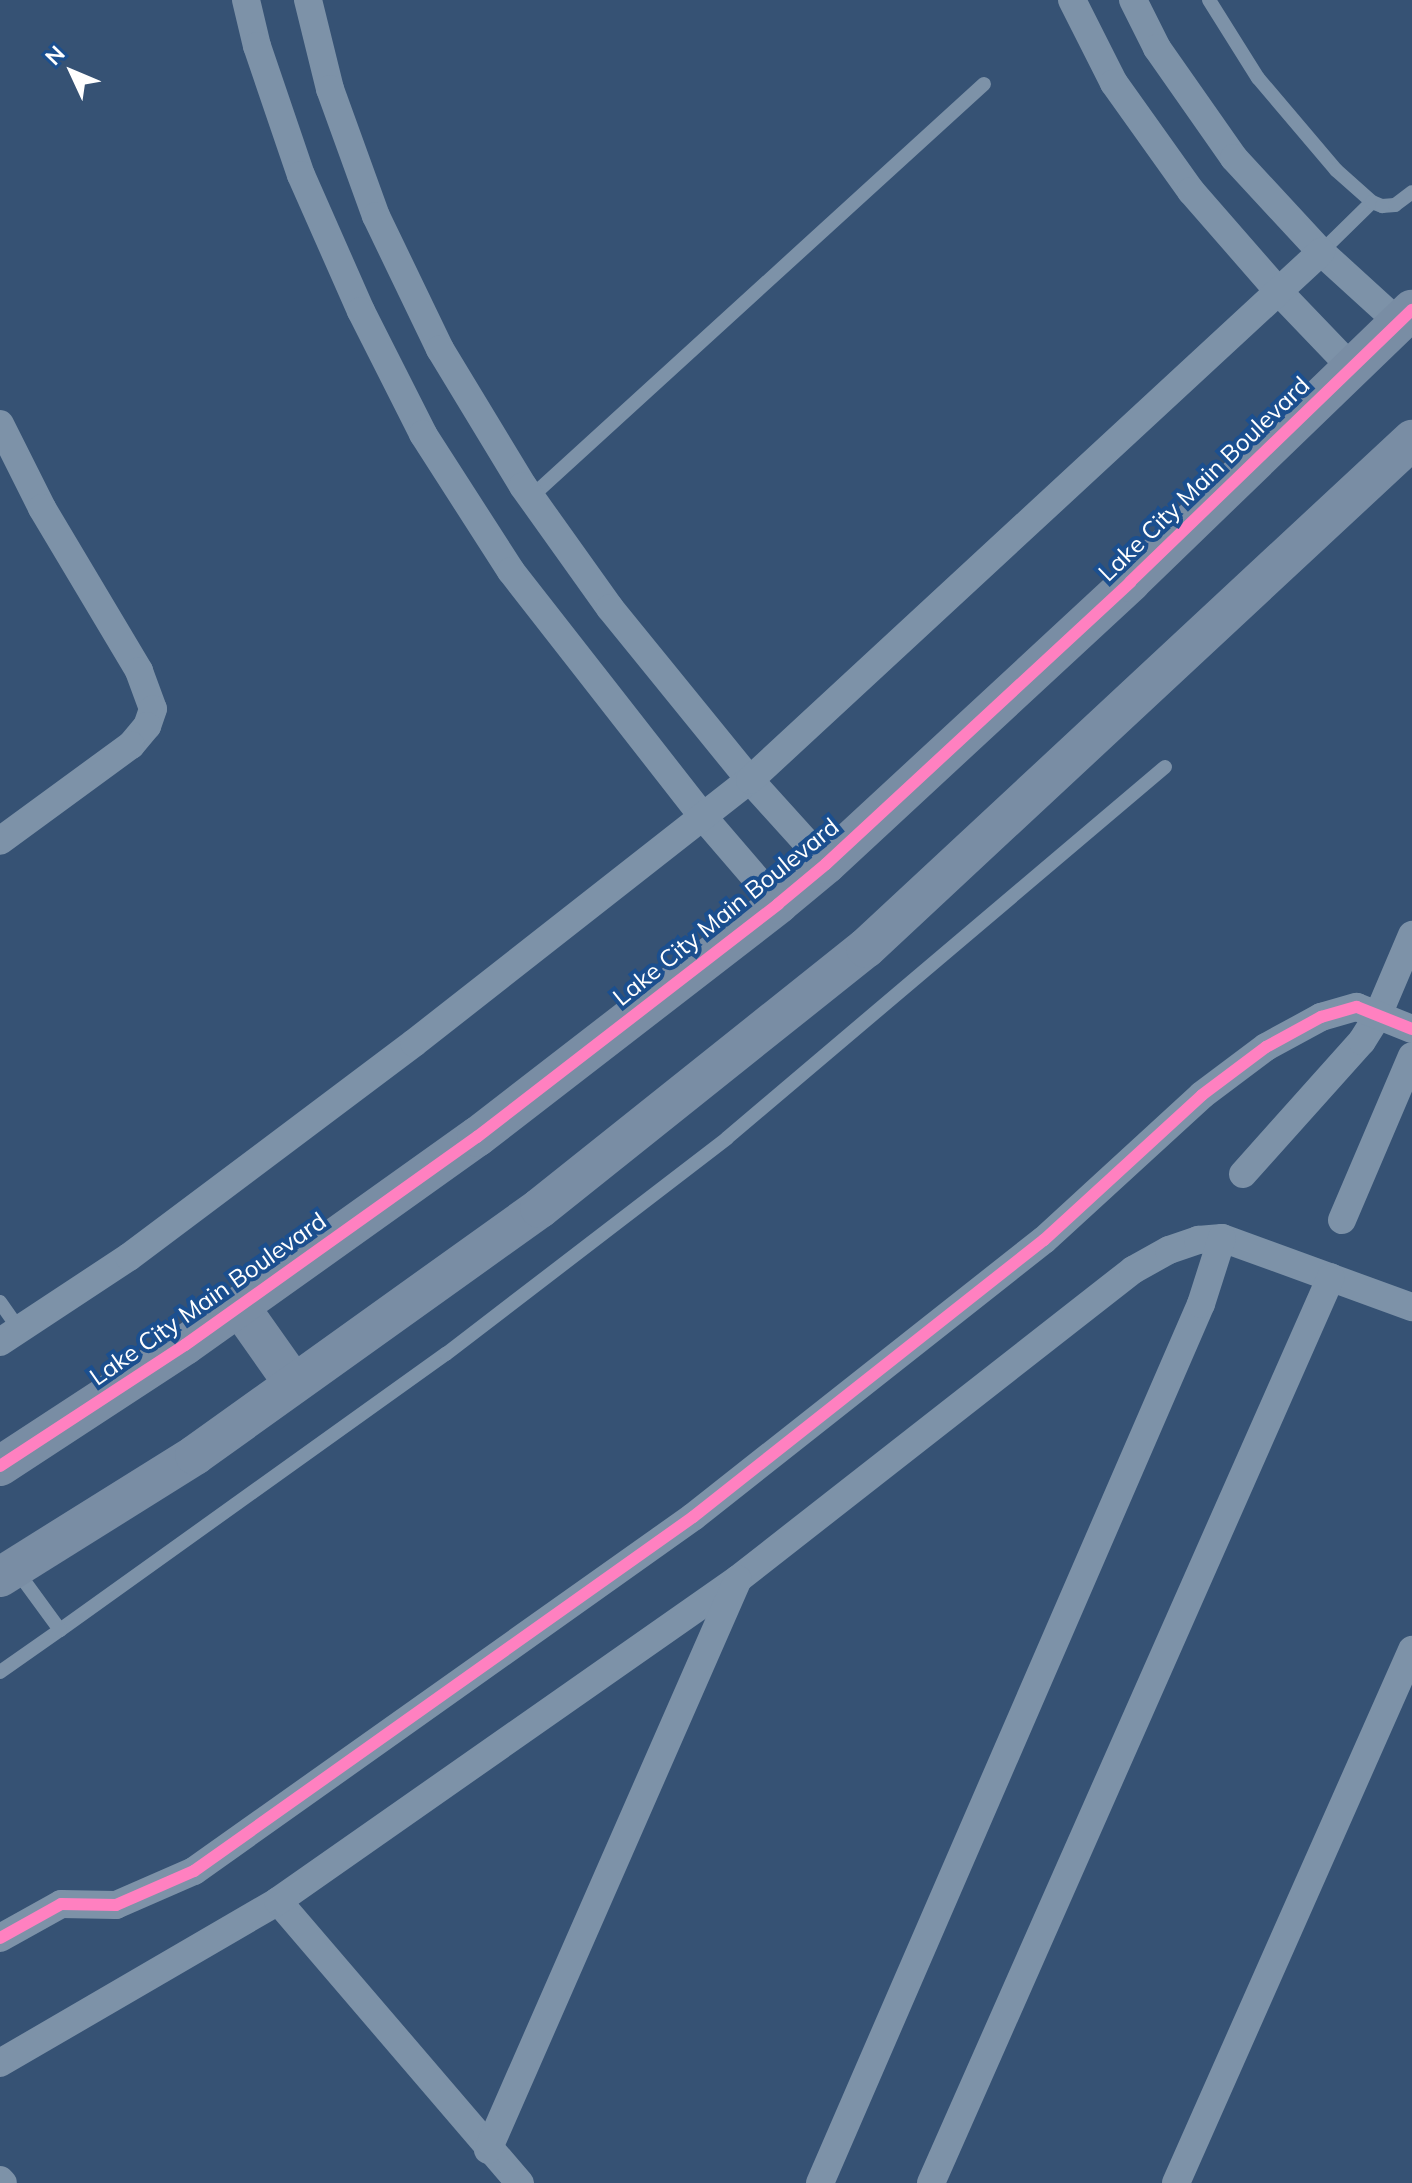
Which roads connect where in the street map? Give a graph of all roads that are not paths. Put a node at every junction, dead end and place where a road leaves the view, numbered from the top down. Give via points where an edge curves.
1 (246, 0) edge
2 (308, 0) edge
3 (1072, 0) edge
4 (1133, 0) edge
5 (1209, 0) edge
6 (984, 84) dead end
7 (1412, 192) edge
8 (1372, 202) junction
9 (1321, 252) junction
10 (1279, 292) junction
11 (1405, 316) edge
12 (1351, 367) junction
13 (0, 424) edge
14 (1412, 440) edge
15 (531, 497) junction
16 (1165, 767) dead end
17 (750, 780) junction
18 (704, 818) junction
19 (0, 841) edge
20 (826, 864) junction
21 (778, 904) junction
22 (1412, 935) edge
23 (1378, 1015) junction
24 (1412, 1029) edge
25 (1412, 1056) edge
26 (1243, 1174) dead end
27 (1342, 1220) dead end
28 (1222, 1238) junction
29 (1331, 1277) junction
30 (0, 1302) edge
31 (239, 1306) junction
32 (1412, 1307) edge
33 (10, 1335) edge
34 (294, 1384) junction
35 (0, 1466) edge
36 (7, 1572) edge
37 (738, 1579) junction
38 (60, 1630) junction
39 (1412, 1650) edge
40 (0, 1672) edge
41 (278, 1901) junction
42 (0, 1938) edge
43 (0, 2063) edge
44 (488, 2150) junction
45 (520, 2183) edge
46 (820, 2183) edge
47 (931, 2183) edge
48 (1176, 2183) edge

1 - 18 street via 301,175 423,434 511,571
2 - 15 street via 330,89 376,216 440,349
3 - 10 street via 1131,107 1191,191
4 - 9 street via 1157,48 1234,158
5 - 8 lane via 1266,89 1336,170
6 - 15 lane
7 - 8 lane via 1395,205
8 - 9 lane
9 - 10 street
9 - 11 street
10 - 12 street
10 - 17 street
11 - 12 street, Lake City Main Boulevard
12 - 20 street, Lake City Main Boulevard via 1130,582
13 - 19 street via 42,508 139,671 153,709 131,745
14 - 34 street via 866,948 540,1208
15 - 17 street via 610,608
16 - 38 lane via 727,1138 446,1354
17 - 18 street
17 - 20 street
18 - 21 street
18 - 33 street via 141,1248
20 - 21 street, Lake City Main Boulevard
21 - 31 street, Lake City Main Boulevard via 477,1137
22 - 23 street
23 - 24 street
23 - 26 street via 1348,1060
23 - 42 street via 1357,1007 1321,1017 1235,1067 1044,1240 693,1517 194,1871 116,1905 61,1904
25 - 27 street
28 - 29 street
28 - 37 street via 1184,1245 1133,1270
28 - 46 street via 1201,1304
29 - 32 street
29 - 47 street
30 - 33 lane
31 - 34 street
31 - 35 street, Lake City Main Boulevard
34 - 36 street via 195,1455
36 - 38 lane
37 - 41 street
37 - 44 street
38 - 40 lane
39 - 48 street
41 - 43 street
41 - 44 street
44 - 45 street

